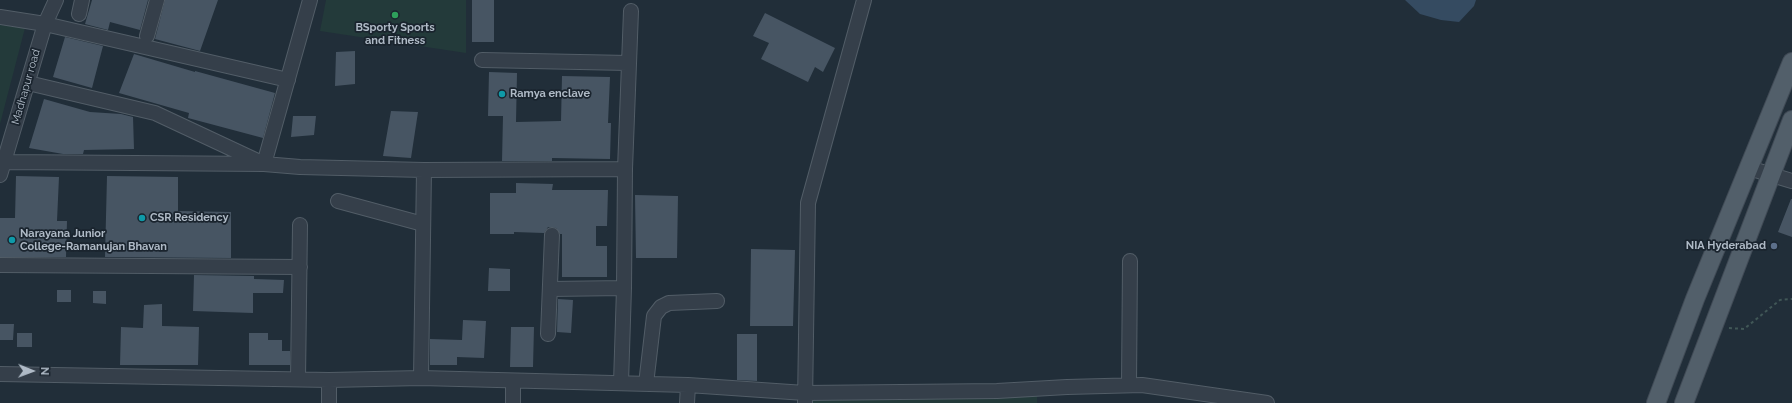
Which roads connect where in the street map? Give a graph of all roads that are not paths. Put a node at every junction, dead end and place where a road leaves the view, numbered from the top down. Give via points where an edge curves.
1 (56, 0) edge
2 (82, 0) edge
3 (157, 0) edge
4 (310, 0) edge
5 (864, 0) edge
6 (630, 11) dead end
7 (79, 14) dead end
8 (0, 17) edge
9 (45, 24) junction
10 (147, 36) dead end
11 (482, 60) dead end
12 (628, 62) junction
13 (1792, 62) edge
14 (288, 80) junction
15 (28, 83) junction
16 (1792, 120) edge
17 (264, 164) junction
18 (2, 168) edge
19 (1749, 168) junction
20 (625, 169) junction
21 (424, 170) junction
22 (1771, 174) junction
23 (1792, 181) edge
24 (338, 201) dead end
25 (423, 224) junction
26 (300, 225) dead end
27 (552, 235) dead end
28 (1130, 261) dead end
29 (0, 265) edge
30 (300, 268) junction
31 (624, 288) junction
32 (550, 289) junction
33 (717, 301) dead end
34 (548, 334) dead end
35 (0, 374) edge
36 (421, 378) junction
37 (298, 379) junction
38 (329, 380) junction
39 (513, 382) junction
40 (621, 383) junction
41 (646, 384) junction
42 (688, 385) junction
43 (1129, 385) junction
44 (805, 398) edge
45 (330, 403) edge
46 (512, 403) edge
47 (687, 403) edge
48 (1267, 403) edge
49 (1656, 403) edge
50 (1684, 403) edge

1 - 9 street, Madhapur road
2 - 7 street
3 - 10 street
4 - 14 street
5 - 44 street via 808,203
6 - 12 street
8 - 9 street
9 - 14 street
9 - 15 street, Madhapur road
11 - 12 street
12 - 20 street
13 - 19 main road
14 - 17 street
15 - 17 street via 155,113
15 - 18 street, Madhapur road
16 - 22 main road
17 - 18 street
17 - 21 street
19 - 22 street
19 - 49 main road via 1695,299
20 - 21 street
20 - 31 street
21 - 25 street
22 - 23 street
22 - 50 main road
24 - 25 street
25 - 36 street
26 - 30 street
27 - 32 street
28 - 43 street
29 - 30 street
30 - 37 street
31 - 32 street
31 - 40 street
32 - 34 street
33 - 41 street via 669,303 661,307 654,316
35 - 37 street
36 - 38 street
36 - 39 street
37 - 38 street
38 - 45 street
39 - 40 street
39 - 46 street
40 - 41 street
41 - 42 street
42 - 44 street
42 - 47 street
43 - 44 street
43 - 48 street

